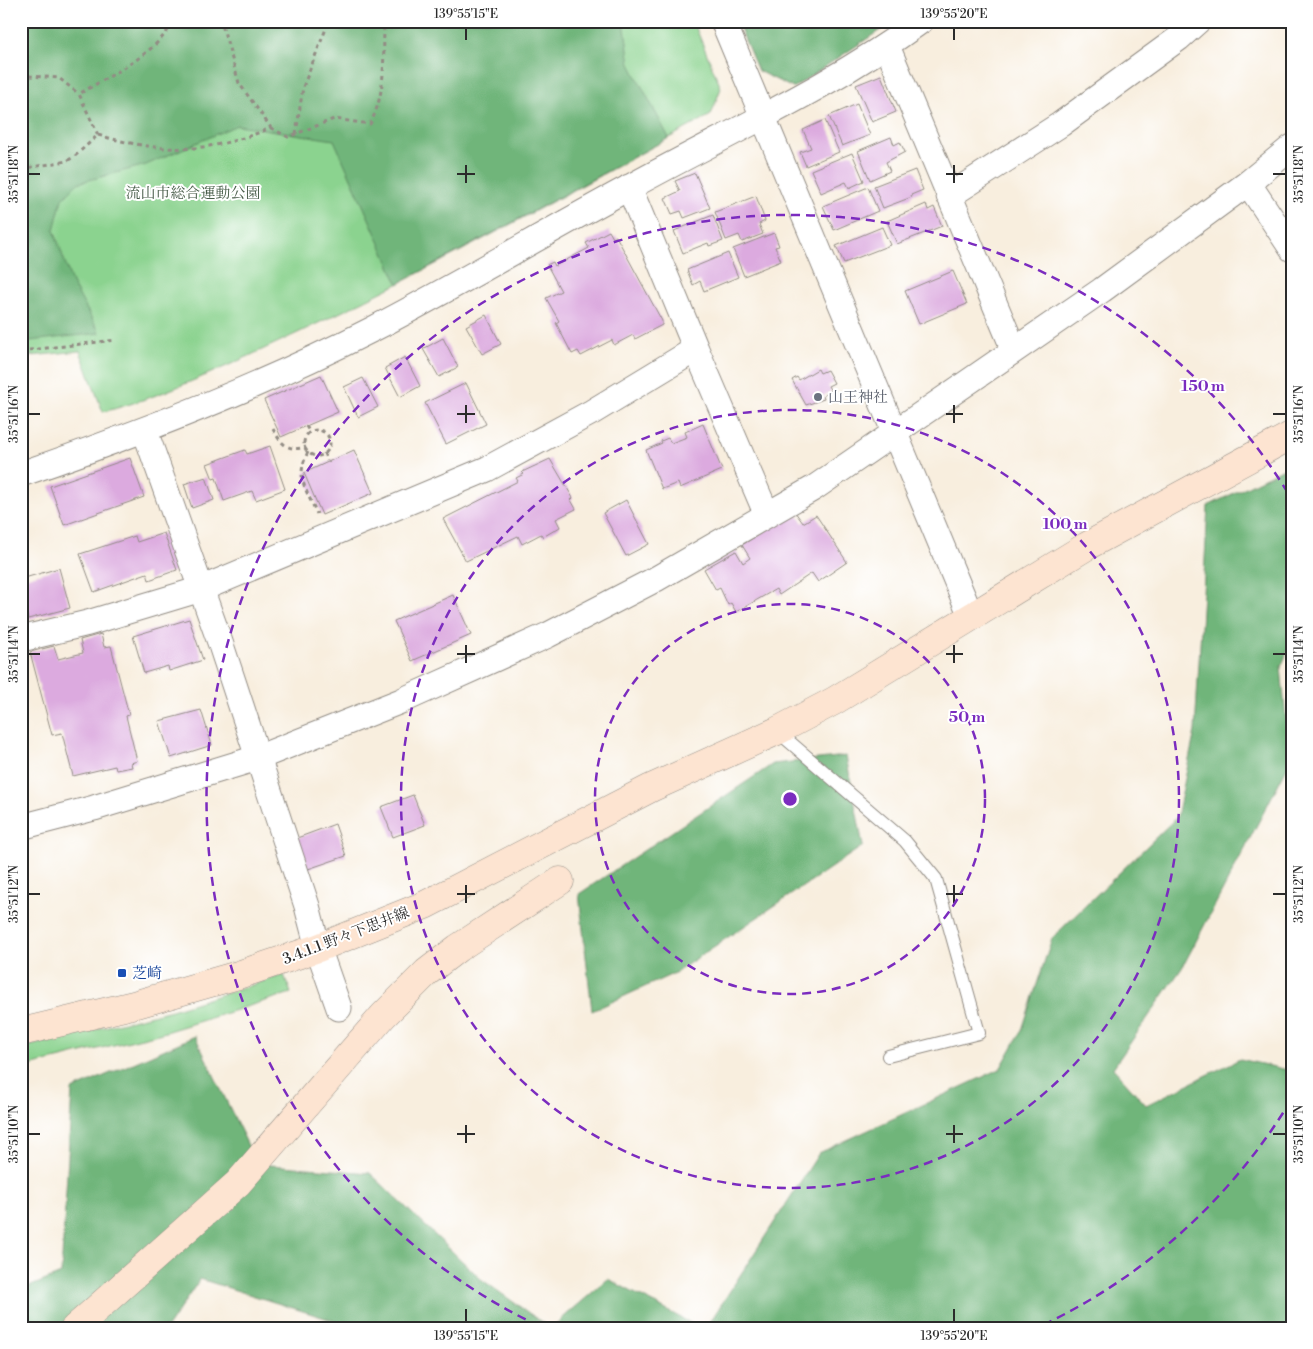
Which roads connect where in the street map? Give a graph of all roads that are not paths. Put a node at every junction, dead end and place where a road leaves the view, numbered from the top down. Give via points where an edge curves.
1 (723, 21) edge
2 (921, 21) edge
3 (1198, 21) edge
4 (888, 46) junction
5 (763, 115) junction
6 (1292, 147) edge
7 (1248, 183) junction
8 (629, 187) junction
9 (949, 196) junction
10 (1292, 249) edge
11 (696, 349) junction
12 (1014, 350) junction
13 (145, 431) junction
14 (895, 432) junction
15 (1292, 435) edge
16 (21, 474) edge
17 (767, 515) junction
18 (201, 590) junction
19 (971, 616) junction
20 (21, 640) edge
21 (777, 731) junction
22 (257, 758) junction
23 (21, 827) edge
24 (560, 881) dead end
25 (318, 948) junction
26 (339, 1008) dead end
27 (21, 1032) edge
28 (888, 1056) dead end
29 (75, 1328) edge

1 - 5 street
2 - 4 street
3 - 9 street via 1061,124
4 - 5 street via 830,82
4 - 9 street
5 - 8 street
5 - 14 street
6 - 7 street
7 - 10 street
7 - 12 street
8 - 11 street
8 - 13 street via 372,329
9 - 12 street
11 - 17 street
11 - 18 street via 592,412 487,469
12 - 14 street
13 - 16 street
13 - 18 street
14 - 17 street via 814,488
14 - 19 street
15 - 19 street, 3.4.1.1 野々下思井線 via 1086,546
17 - 22 street via 656,579 548,635 401,701
18 - 20 street
18 - 22 street via 222,645
19 - 21 street, 3.4.1.1 野々下思井線 via 834,701
21 - 25 street, 3.4.1.1 野々下思井線 via 651,788 425,905
21 - 28 lane via 905,841 936,879 978,1034
22 - 23 street
22 - 25 street
24 - 29 street via 427,972 383,1016 238,1183
25 - 26 street
25 - 27 street, 3.4.1.1 野々下思井線 via 220,980

